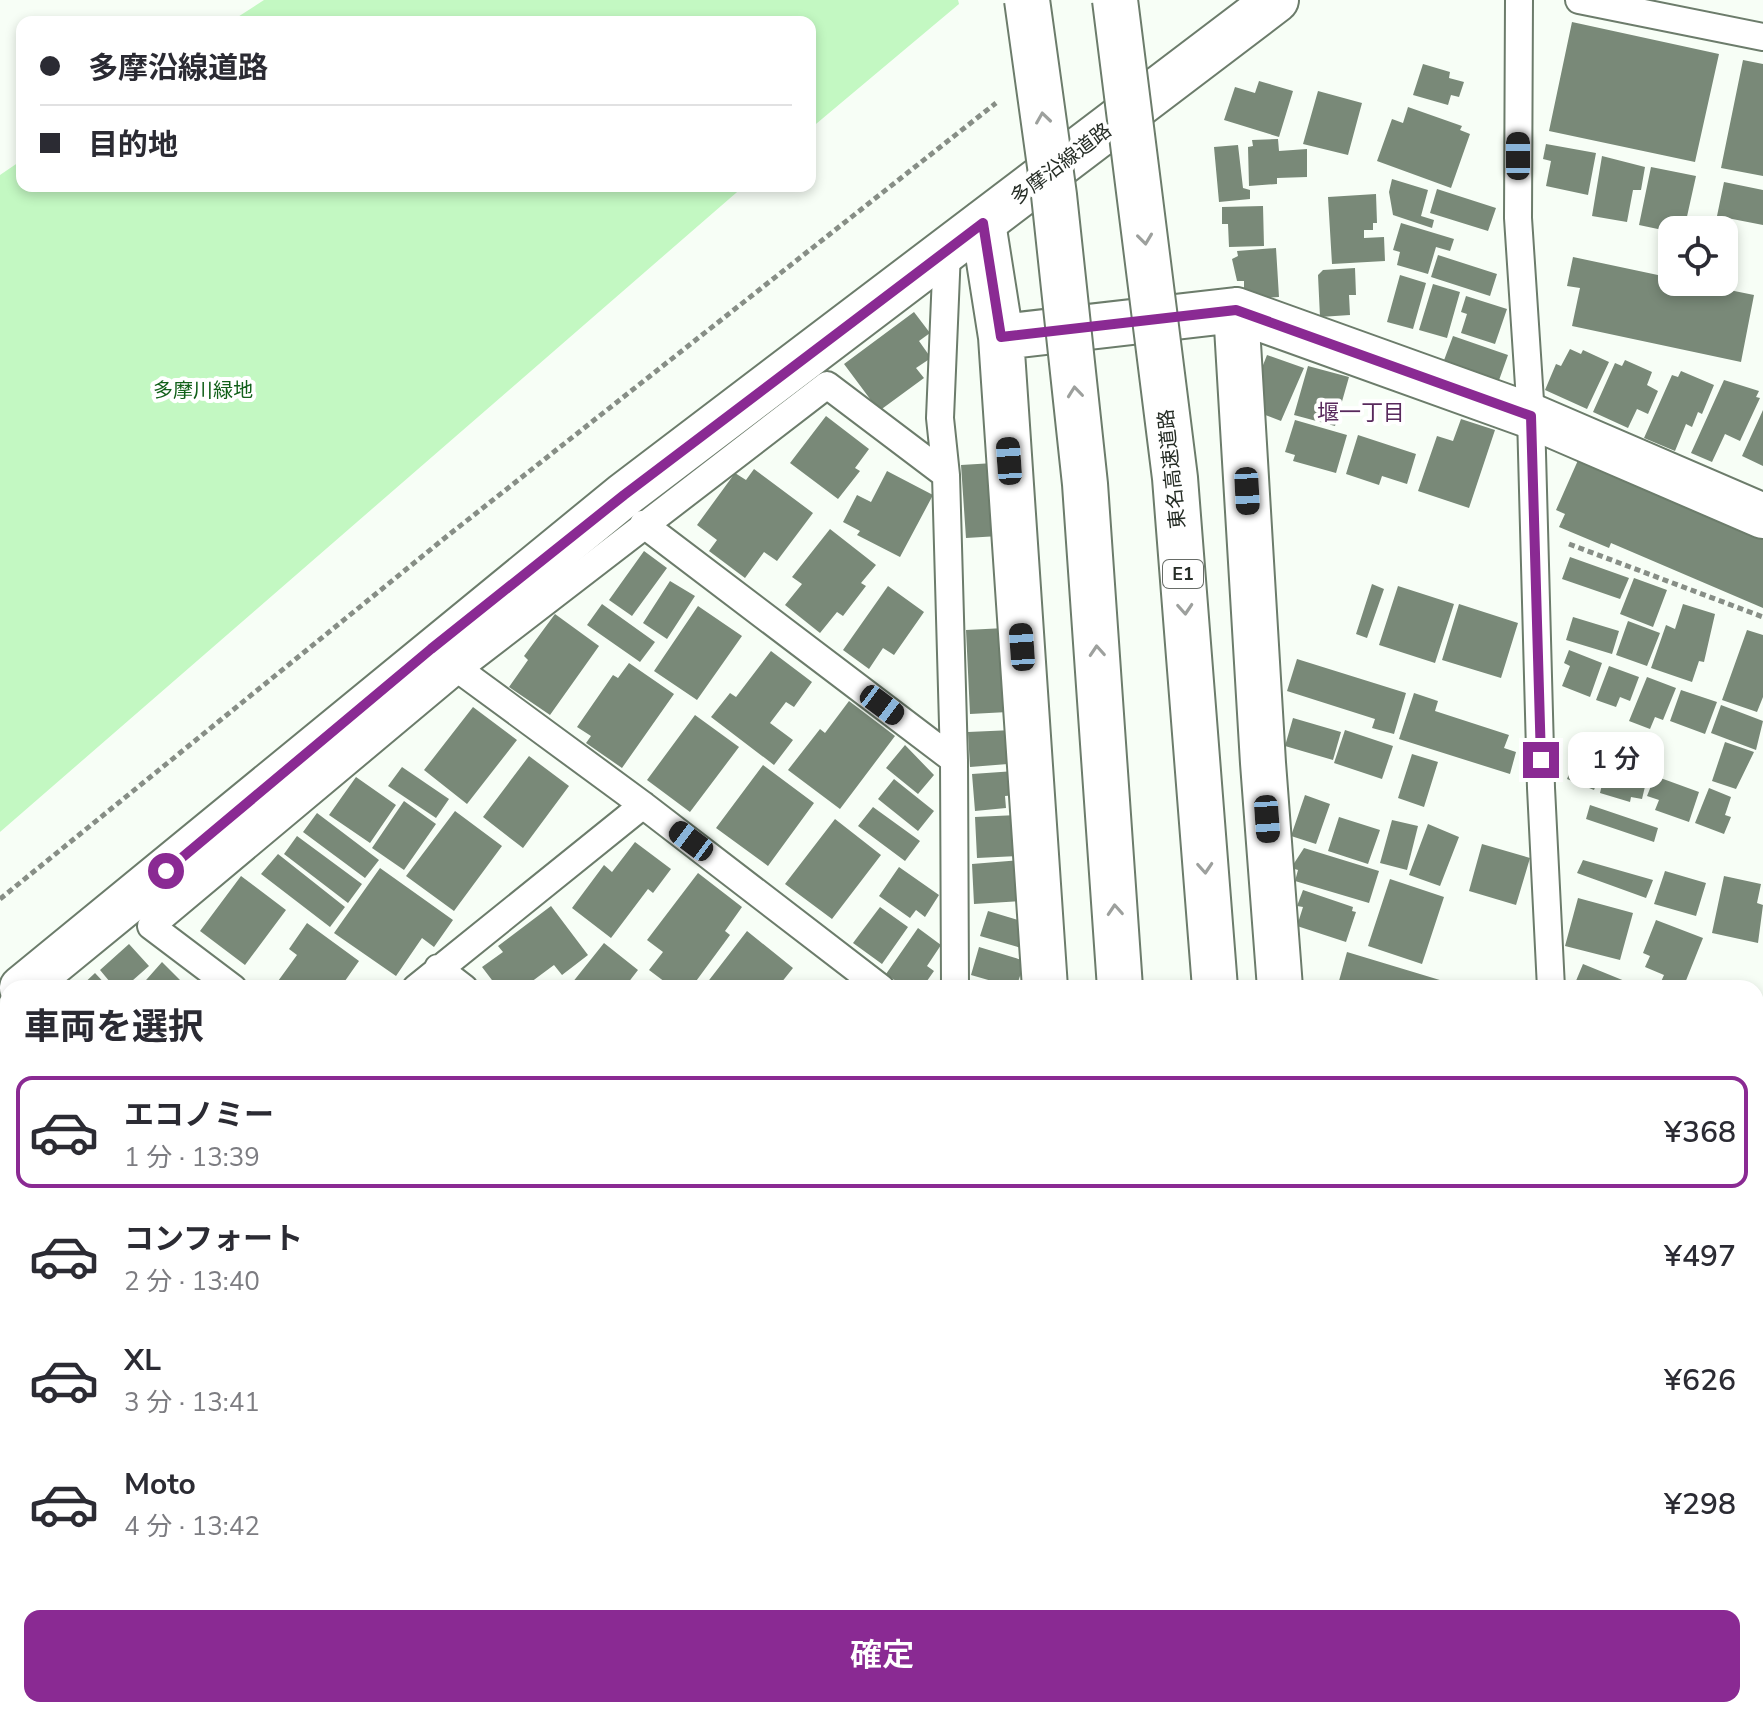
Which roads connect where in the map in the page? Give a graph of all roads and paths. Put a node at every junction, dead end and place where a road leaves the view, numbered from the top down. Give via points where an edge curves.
1 (1027, 0) edge
2 (1115, 0) edge
3 (1276, 0) edge
4 (1519, 0) edge
5 (1579, 0) edge
6 (1763, 37) edge
7 (1008, 94) dead end
8 (983, 223) junction
9 (947, 251) junction
10 (1236, 310) junction
11 (1001, 337) junction
12 (1531, 416) junction
13 (946, 475) junction
14 (1763, 516) edge
15 (643, 524) junction
16 (1534, 531) junction
17 (1763, 617) edge
18 (458, 669) junction
19 (954, 760) junction
20 (643, 805) junction
21 (0, 899) edge
22 (438, 968) junction
23 (32, 980) edge
24 (222, 980) edge
25 (425, 980) edge
26 (454, 980) edge
27 (871, 980) edge
28 (955, 980) edge
29 (1044, 980) edge
30 (1119, 980) edge
31 (1214, 980) edge
32 (1279, 980) edge
33 (1551, 980) edge

30 -> 1 main road, bridge via 1085,484
2 -> 31 main road, 東名高速道路 / E1, bridge via 1175,478
3 - 8 main road, 多摩沿線道路
4 - 12 lane via 1518,218
5 - 6 lane
7 - 21 path via 446,537
8 - 9 main road, 多摩沿線道路
8 - 11 main road
9 - 13 lane via 940,418
9 - 23 main road, 多摩沿線道路 via 600,514
10 - 11 main road
10 - 12 main road
10 - 32 main road
11 - 29 main road
12 - 14 main road
12 - 16 lane
13 - 15 lane via 827,385
13 - 19 lane
15 - 18 lane
15 - 19 lane
16 - 17 path
16 - 33 lane
18 - 20 lane
18 - 24 lane via 151,926
19 - 28 lane
20 - 22 lane
20 - 27 lane
22 - 25 lane
22 - 26 lane

